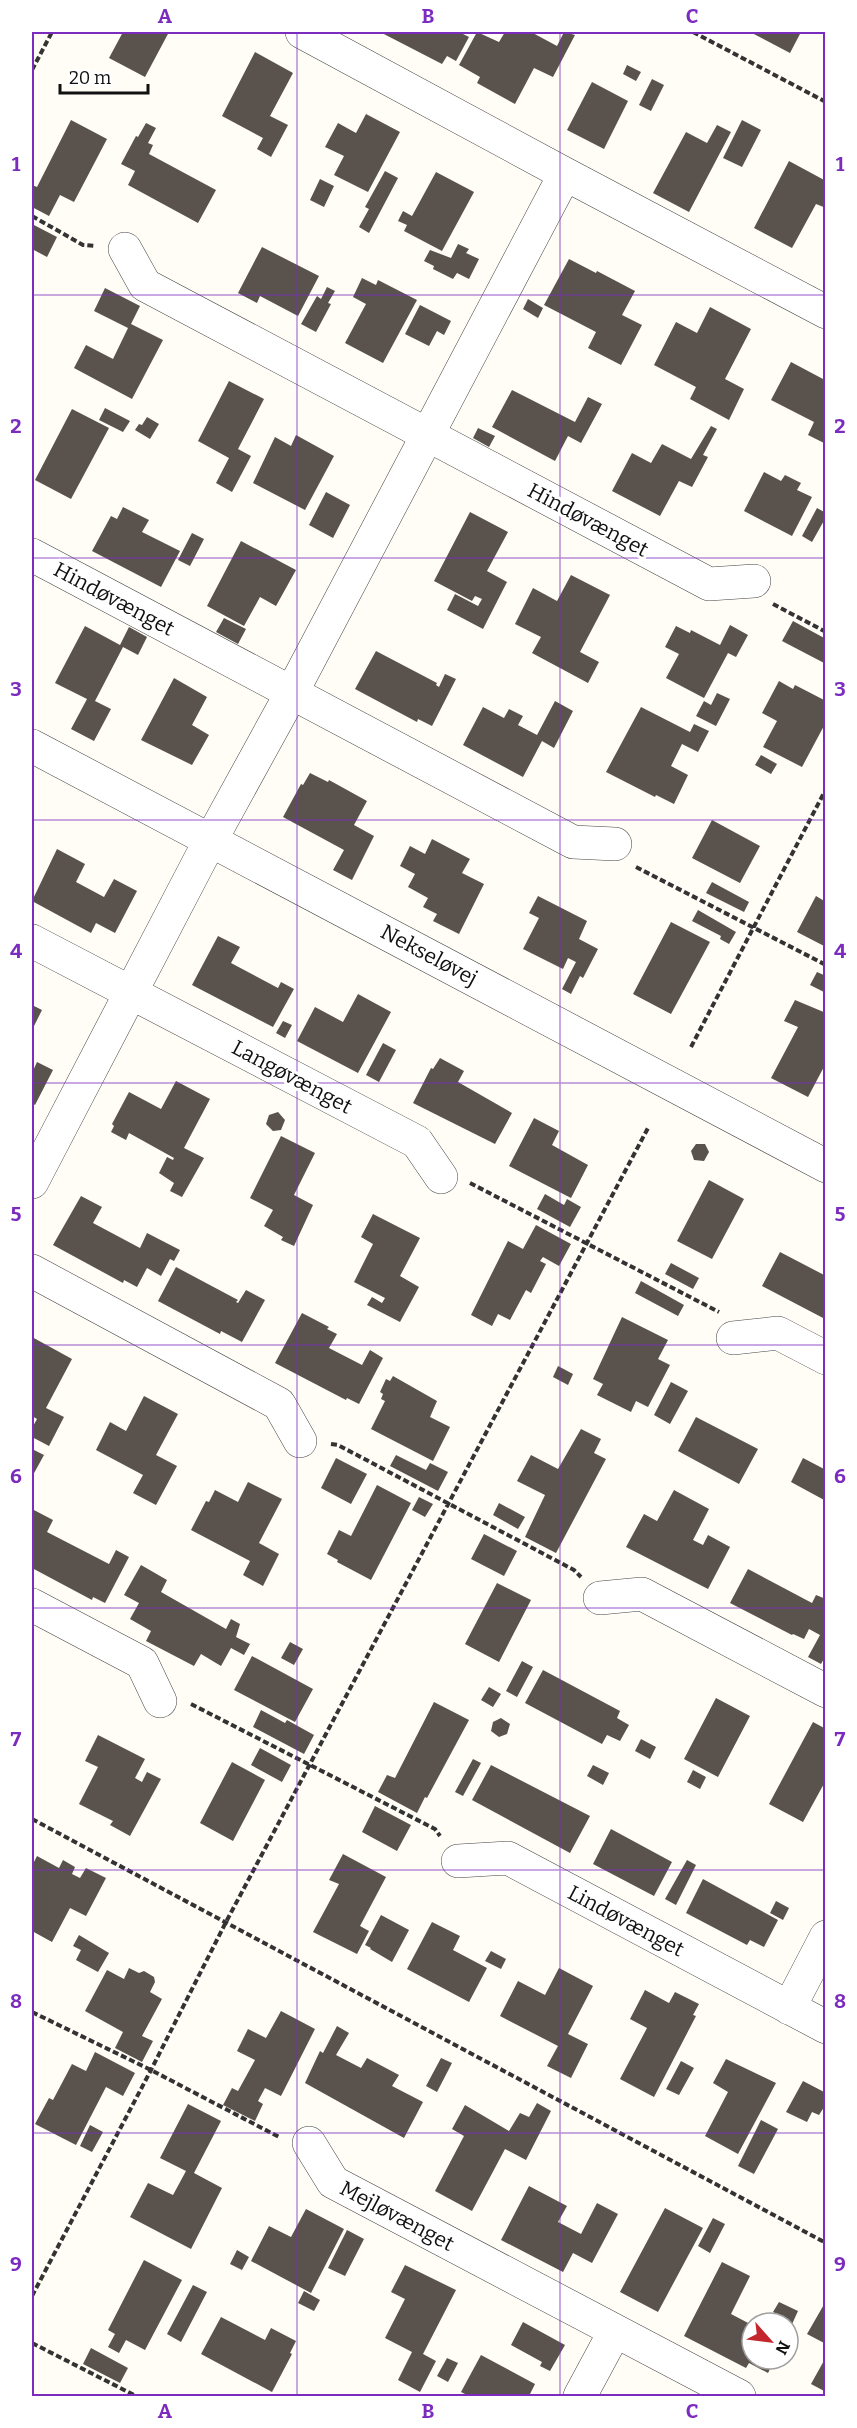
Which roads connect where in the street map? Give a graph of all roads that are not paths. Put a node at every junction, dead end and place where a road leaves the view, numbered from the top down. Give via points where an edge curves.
1 (302, 32) edge
2 (565, 174) junction
3 (125, 249) road end
4 (825, 312) edge
5 (428, 436) junction
6 (32, 555) edge
7 (754, 581) road end
8 (291, 694) junction
9 (32, 746) edge
10 (210, 839) junction
11 (615, 844) road end
12 (32, 941) edge
13 (130, 992) junction
14 (825, 1166) edge
15 (441, 1177) road end
16 (32, 1182) edge
17 (32, 1271) edge
18 (733, 1338) road end
19 (825, 1358) edge
20 (300, 1441) road end
21 (600, 1598) road end
22 (32, 1605) edge
23 (825, 1691) edge
24 (160, 1701) road end
25 (458, 1861) road end
26 (825, 1937) edge
27 (789, 2008) junction
28 (825, 2027) edge
29 (309, 2143) road end
30 (615, 2331) junction
31 (580, 2397) edge
32 (739, 2397) edge

1 - 2 street
2 - 4 street
2 - 5 street
3 - 5 street, Hindøvænget via 145,285
5 - 7 street, Hindøvænget via 709,584
5 - 8 street
6 - 8 street, Hindøvænget
8 - 10 street
8 - 11 street, Hindøvænget via 573,842
9 - 10 street, Nekseløvej
10 - 13 street
10 - 14 street, Nekseløvej
12 - 13 street, Langøvænget
13 - 15 street, Langøvænget via 417,1142
13 - 16 street
17 - 20 street via 279,1404
18 - 19 street via 778,1333
21 - 23 street via 642,1594
22 - 24 street via 142,1663
25 - 27 street, Lindøvænget via 508,1858
26 - 27 street
27 - 28 street, Lindøvænget
29 - 30 street, Mejløvænget via 333,2182
30 - 31 street
30 - 32 street, Mejløvænget

